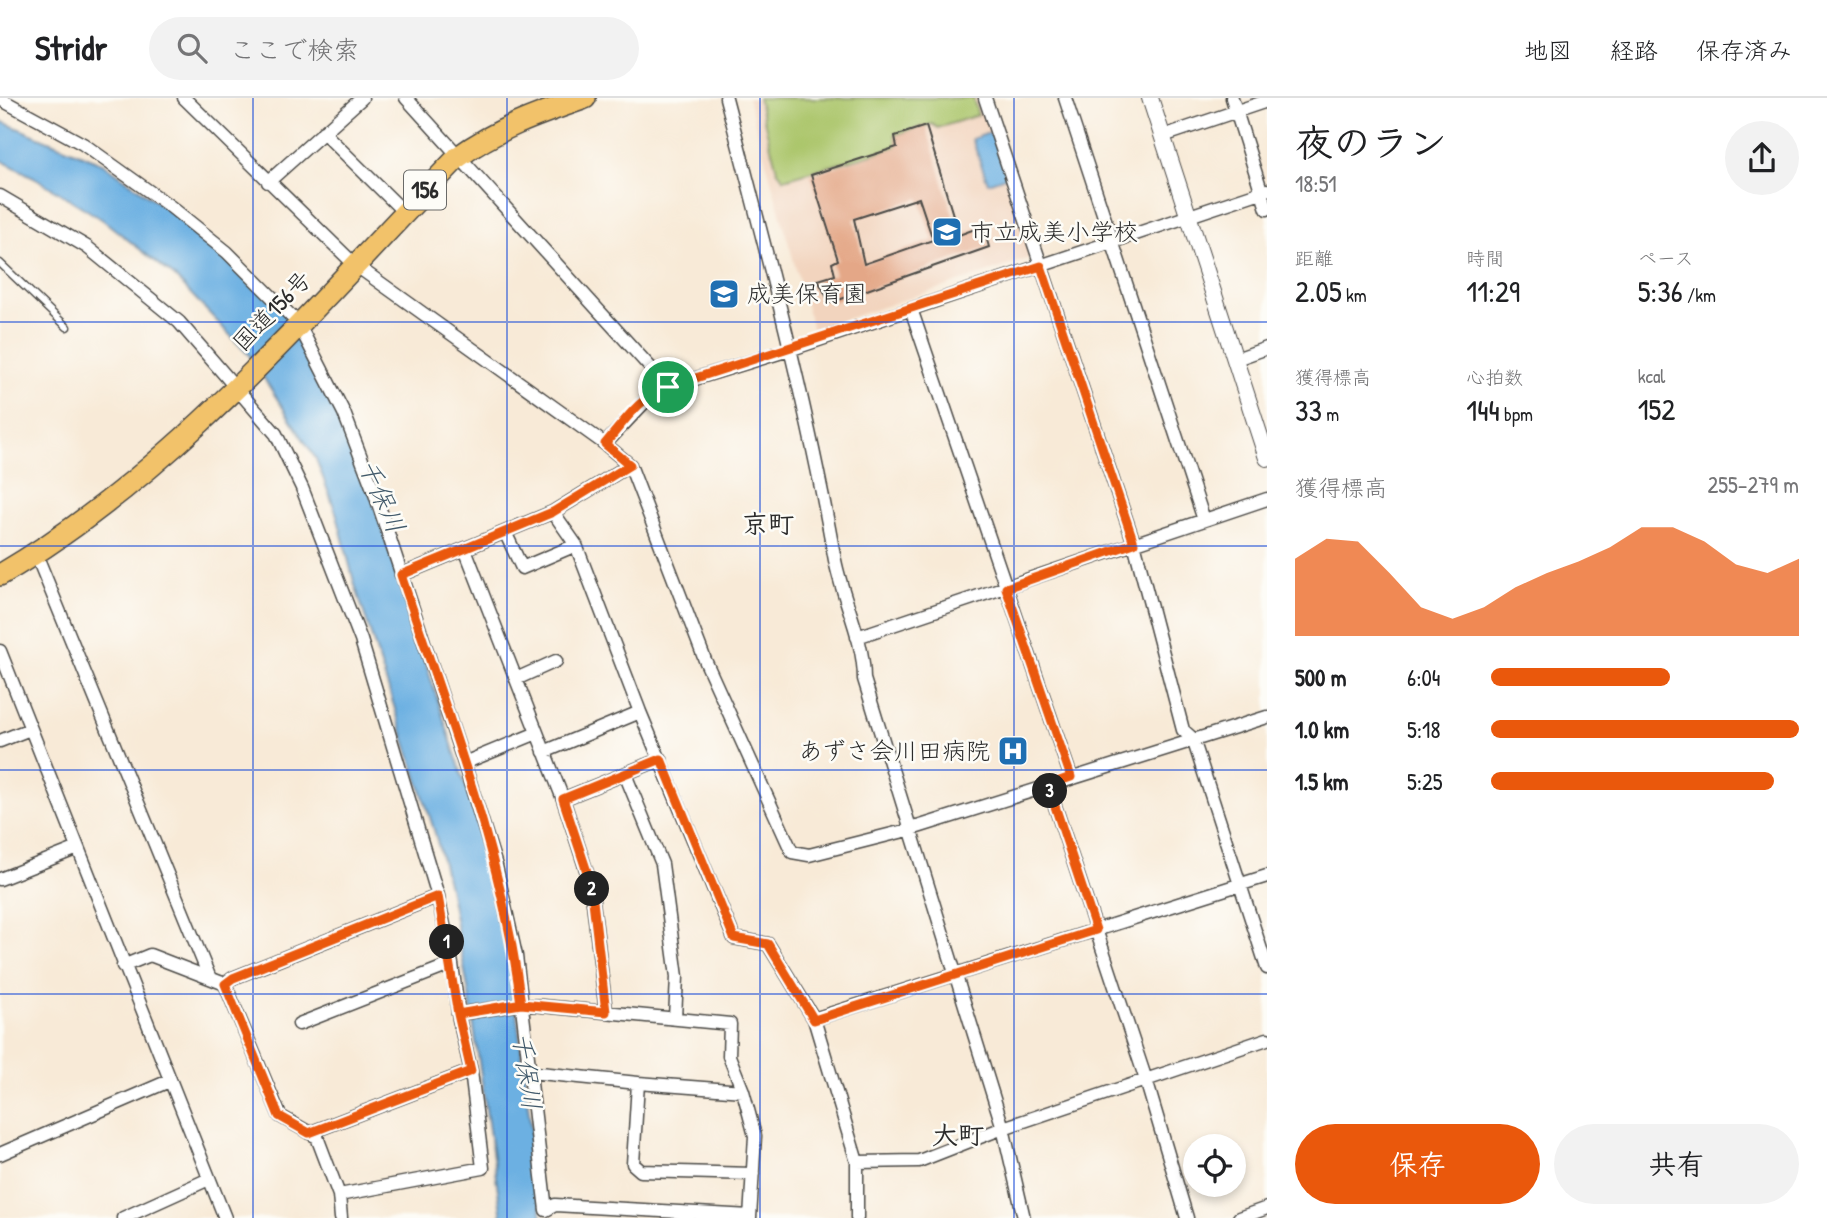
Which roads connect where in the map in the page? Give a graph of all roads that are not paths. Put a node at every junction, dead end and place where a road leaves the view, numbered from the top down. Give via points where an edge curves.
1 (184, 98) edge
2 (362, 98) edge
3 (407, 98) edge
4 (585, 98) edge
5 (726, 98) edge
6 (985, 98) edge
7 (1065, 98) edge
8 (1150, 98) edge
9 (0, 99) edge
10 (1267, 101) edge
11 (1234, 104) edge
12 (323, 132) junction
13 (1163, 136) junction
14 (458, 157) junction
15 (268, 182) junction
16 (1264, 191) edge
17 (0, 196) edge
18 (1267, 209) edge
19 (404, 212) junction
20 (1190, 215) junction
21 (1112, 242) junction
22 (0, 263) edge
23 (354, 264) junction
24 (1041, 266) junction
25 (911, 309) junction
26 (296, 324) junction
27 (67, 327) dead end
28 (1267, 348) edge
29 (792, 349) junction
30 (1236, 359) junction
31 (240, 383) junction
32 (668, 387) junction
33 (605, 444) junction
34 (1267, 458) edge
35 (630, 465) junction
36 (1267, 499) edge
37 (553, 512) junction
38 (1204, 520) junction
39 (505, 532) junction
40 (1134, 543) junction
41 (576, 545) junction
42 (465, 549) junction
43 (36, 554) junction
44 (0, 575) edge
45 (401, 575) junction
46 (1006, 588) junction
47 (857, 637) junction
48 (0, 651) edge
49 (556, 661) dead end
50 (516, 679) junction
51 (640, 712) junction
52 (1267, 717) edge
53 (30, 729) junction
54 (537, 733) junction
55 (1193, 739) junction
56 (0, 741) edge
57 (544, 751) junction
58 (661, 759) junction
59 (464, 762) junction
60 (625, 774) junction
61 (1071, 777) junction
62 (1048, 785) junction
63 (563, 799) junction
64 (908, 831) junction
65 (78, 848) junction
66 (1267, 876) edge
67 (0, 879) edge
68 (1241, 884) junction
69 (438, 896) junction
70 (1096, 930) junction
71 (452, 964) junction
72 (123, 966) junction
73 (1267, 968) edge
74 (209, 976) junction
75 (954, 977) junction
76 (225, 984) junction
77 (519, 1004) junction
78 (606, 1012) junction
79 (463, 1014) junction
80 (675, 1018) junction
81 (814, 1020) junction
82 (299, 1024) dead end
83 (1267, 1039) edge
84 (471, 1071) junction
85 (530, 1072) junction
86 (1146, 1080) junction
87 (170, 1081) junction
88 (638, 1083) junction
89 (743, 1091) junction
90 (1003, 1128) junction
91 (309, 1133) junction
92 (0, 1154) edge
93 (858, 1162) junction
94 (753, 1174) junction
95 (209, 1179) junction
96 (339, 1195) junction
97 (1267, 1208) edge
98 (750, 1217) edge
99 (123, 1218) edge
100 (225, 1218) edge
101 (341, 1218) edge
102 (858, 1218) edge
103 (1024, 1218) edge
104 (1187, 1218) edge
105 (1239, 1218) edge

1 - 15 street
2 - 12 street
3 - 14 street
4 - 14 highway, 国道156号 / 156 via 519,120
5 - 29 street
6 - 24 street
7 - 21 street
8 - 13 street
9 - 26 street via 83,144 171,206 226,253
10 - 11 street
11 - 13 street
11 - 16 street
12 - 15 street
12 - 19 street
13 - 20 street
14 - 19 highway, 国道156号 / 156
14 - 32 street
15 - 23 street
16 - 18 street
16 - 20 street
17 - 31 street via 87,247 178,322
19 - 23 highway, 国道156号 / 156
20 - 21 street
20 - 30 street
21 - 24 street
21 - 38 street
22 - 27 lane
23 - 26 highway, 国道156号 / 156
23 - 33 street
24 - 25 street
24 - 40 street
25 - 29 street
25 - 46 street
26 - 31 highway, 国道156号 / 156
26 - 45 street via 344,413
28 - 30 street
29 - 32 street
29 - 47 street via 834,558
30 - 34 street
31 - 43 highway, 国道156号 / 156 via 115,498
31 - 69 street via 275,434 302,488 361,639
32 - 33 street via 655,391 635,409
33 - 35 street
35 - 37 street
35 - 64 street via 705,660 792,852 809,856
36 - 38 street
37 - 39 street
37 - 41 street
38 - 40 street
39 - 41 street via 522,568
39 - 42 street
40 - 46 street
40 - 55 street via 1183,730
41 - 51 street
42 - 45 street
42 - 50 street
43 - 44 highway, 国道156号 / 156
43 - 74 street
45 - 59 street
46 - 47 street
46 - 61 street
47 - 64 street via 864,679
48 - 53 street
49 - 50 street
50 - 54 street
51 - 57 street
51 - 58 street
52 - 55 street
53 - 56 street
53 - 65 street
54 - 57 street
54 - 59 street
55 - 61 street
55 - 68 street
57 - 63 street
58 - 60 street
58 - 81 street via 734,938 768,944
59 - 77 street via 496,866 516,956
60 - 63 street
60 - 80 street via 662,864 677,977
61 - 62 street
62 - 64 street
62 - 70 street
63 - 78 street via 591,884
64 - 75 street
65 - 67 street
65 - 72 street
66 - 68 street
68 - 70 street
68 - 73 street
69 - 71 street
69 - 76 street
70 - 75 street
70 - 86 street
71 - 79 street
71 - 82 street
72 - 74 street via 150,955
72 - 87 street
74 - 76 street
75 - 81 street
75 - 90 street
76 - 91 street via 279,1116
77 - 78 street
77 - 79 street
77 - 85 street
78 - 80 street
79 - 84 street
80 - 89 street via 730,1024 729,1056
81 - 93 street
83 - 86 street
84 - 91 street
84 - 96 street via 483,1168
85 - 88 street
85 - 98 street via 545,1210 555,1205
86 - 90 street
86 - 104 street
87 - 92 street
87 - 95 street
88 - 89 street
88 - 94 street via 633,1164 641,1171
89 - 94 street via 755,1136
90 - 93 street via 919,1161
90 - 103 street
91 - 96 street via 317,1137
93 - 102 street
94 - 98 street
95 - 99 street
95 - 100 street
96 - 101 street
97 - 105 street

